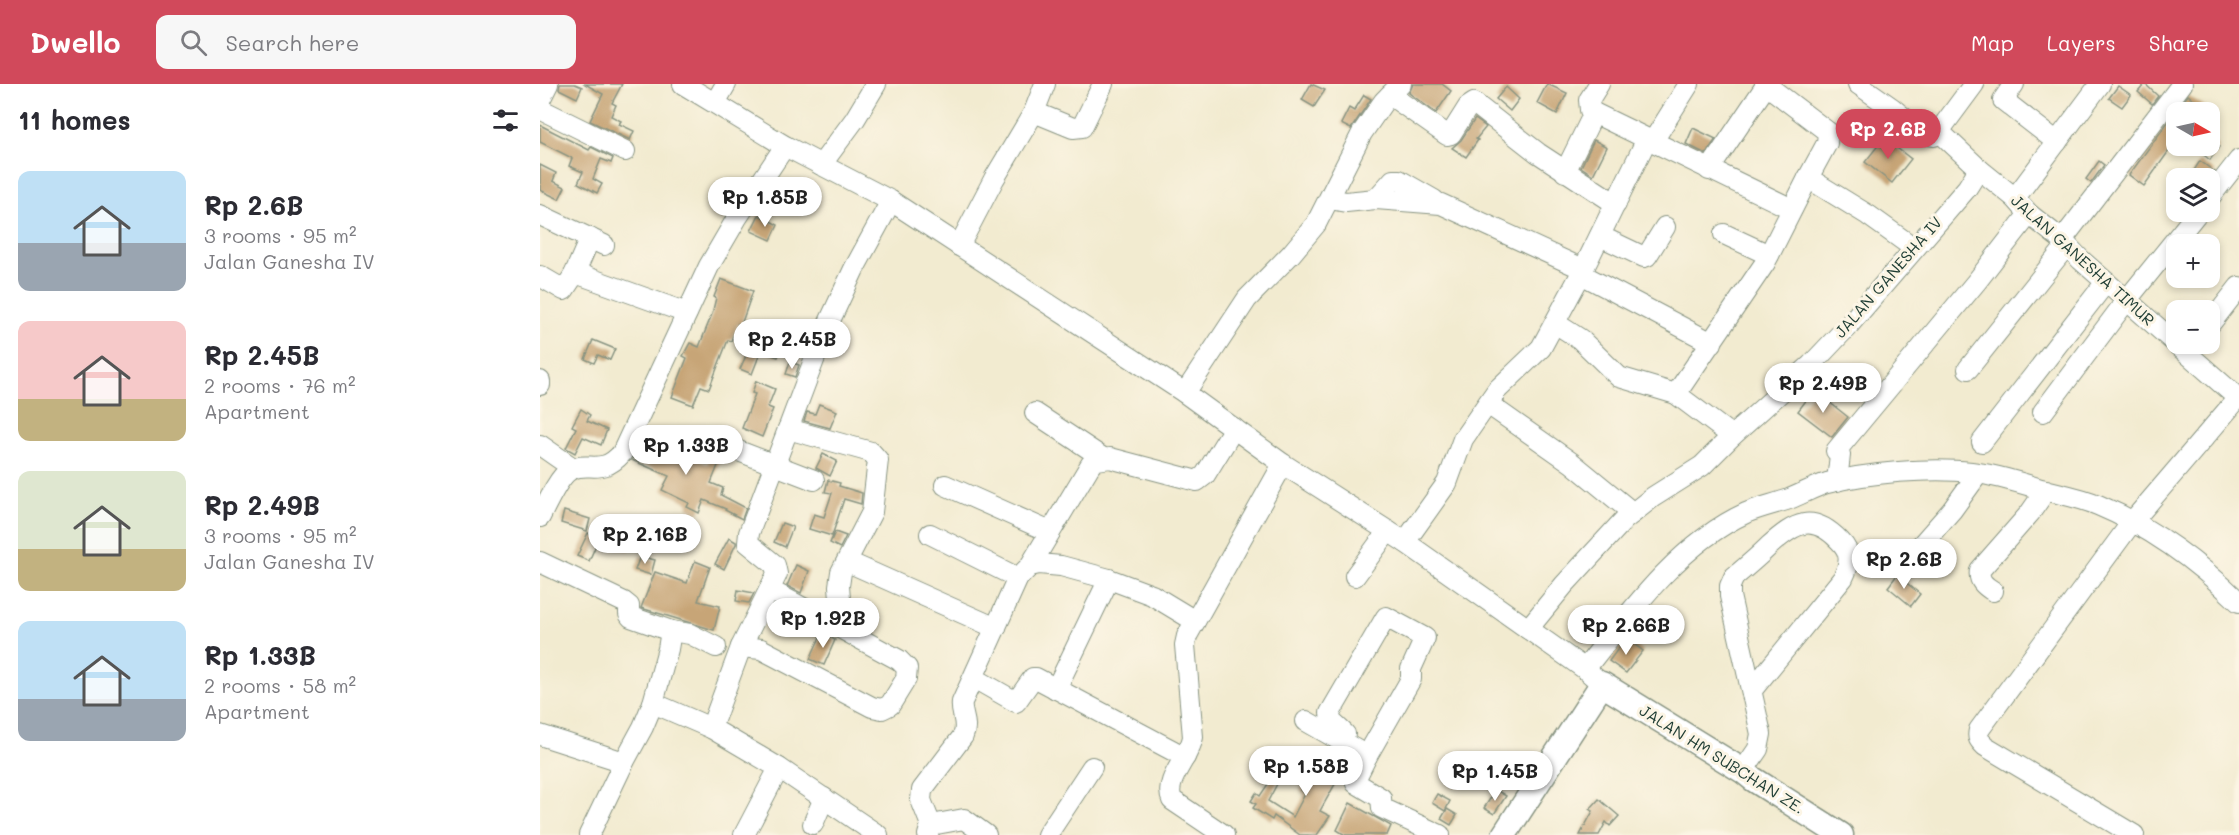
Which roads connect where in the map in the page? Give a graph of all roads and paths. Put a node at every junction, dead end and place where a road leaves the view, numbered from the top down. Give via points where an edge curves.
1 (548, 84) edge
2 (683, 84) edge
3 (726, 84) edge
4 (876, 84) edge
5 (1045, 84) edge
6 (1103, 84) edge
7 (1599, 84) edge
8 (1689, 84) edge
9 (1766, 84) edge
10 (1858, 84) edge
11 (1974, 84) edge
12 (2014, 84) edge
13 (2100, 84) edge
14 (2182, 84) edge
15 (1395, 89) edge
16 (540, 100) edge
17 (715, 103) junction
18 (540, 109) edge
19 (1034, 112) junction
20 (1594, 113) junction
21 (1941, 129) junction
22 (1650, 140) junction
23 (2057, 142) junction
24 (785, 146) junction
25 (625, 151) dead end
26 (2239, 160) edge
27 (821, 165) junction
28 (1979, 169) junction
29 (1709, 170) junction
30 (1565, 172) junction
31 (1808, 178) junction
32 (2220, 184) edge
33 (2015, 198) junction
34 (1330, 199) junction
35 (891, 201) junction
36 (1616, 204) junction
37 (1792, 209) junction
38 (2029, 214) junction
39 (540, 216) edge
40 (2190, 222) edge
41 (1665, 227) dead end
42 (1724, 234) dead end
43 (1600, 236) junction
44 (2064, 243) junction
45 (959, 246) junction
46 (1914, 248) junction
47 (1769, 255) junction
48 (1582, 272) junction
49 (574, 275) junction
50 (540, 276) edge
51 (2106, 282) junction
52 (2239, 287) edge
53 (2126, 301) junction
54 (2220, 311) edge
55 (687, 313) junction
56 (1556, 323) junction
57 (2166, 331) edge
58 (1712, 343) junction
59 (2194, 354) edge
60 (1968, 369) dead end
61 (1185, 393) junction
62 (1676, 394) junction
63 (2238, 399) edge
64 (1488, 404) junction
65 (2043, 412) dead end
66 (1035, 413) dead end
67 (1234, 428) junction
68 (788, 429) junction
69 (1732, 436) junction
70 (1982, 442) dead end
71 (540, 445) edge
72 (736, 450) dead end
73 (1103, 458) junction
74 (1283, 464) junction
75 (774, 465) junction
76 (573, 468) junction
77 (1978, 474) junction
78 (814, 480) dead end
79 (1837, 481) junction
80 (945, 484) dead end
81 (2046, 490) junction
82 (542, 510) edge
83 (1633, 513) junction
84 (2132, 522) junction
85 (1388, 531) junction
86 (1050, 532) junction
87 (930, 534) dead end
88 (1404, 542) junction
89 (1908, 560) dead end
90 (540, 562) edge
91 (848, 562) junction
92 (1024, 572) junction
93 (1356, 576) dead end
94 (1109, 579) junction
95 (770, 590) junction
96 (1993, 591) dead end
97 (2239, 602) edge
98 (829, 620) junction
99 (1195, 621) junction
100 (996, 628) junction
101 (1528, 629) junction
102 (670, 631) junction
103 (716, 647) dead end
104 (741, 647) junction
105 (1594, 676) junction
106 (974, 678) junction
107 (1056, 689) junction
108 (1752, 690) junction
109 (653, 703) junction
110 (1306, 721) dead end
111 (711, 728) junction
112 (540, 735) edge
113 (1341, 740) junction
114 (1367, 756) junction
115 (1185, 757) junction
116 (624, 762) junction
117 (1092, 767) dead end
118 (779, 768) junction
119 (1743, 771) junction
120 (824, 798) junction
121 (813, 824) dead end
122 (929, 830) edge
123 (589, 835) edge
124 (744, 835) edge
125 (878, 835) edge
126 (986, 835) edge
127 (1047, 835) edge
128 (1224, 835) edge
129 (1440, 835) edge
130 (1504, 835) edge
131 (1841, 835) edge
132 (2134, 835) edge

1 - 16 street
2 - 17 street
3 - 17 street
4 - 27 street
5 - 19 street
6 - 19 street via 1082,127 1073,129
7 - 20 street via 1589,100
8 - 22 street
9 - 29 street
9 - 31 street via 1827,132 1827,143
10 - 21 street via 1923,134 1934,136
11 - 21 street
12 - 23 street via 2003,100
13 - 23 street
14 - 44 street
15 - 30 street via 1447,135 1474,103
15 - 34 street via 1372,115
17 - 24 street
18 - 25 street
19 - 45 street
20 - 22 street
20 - 30 street
21 - 28 street
22 - 29 street
22 - 36 street
23 - 33 street
24 - 27 street
24 - 55 street via 723,241
26 - 32 street
27 - 35 street
28 - 33 street, JALAN GANESHA TIMUR
28 - 46 street, JALAN GANESHA IV
29 - 37 street
30 - 36 street
31 - 37 street
31 - 46 street via 1868,214
33 - 38 street, JALAN GANESHA TIMUR
34 - 48 street via 1356,203 1376,200 1393,180 1399,180
34 - 61 street via 1304,239 1247,298
35 - 45 street
35 - 68 street via 839,298
36 - 43 street
37 - 47 street
38 - 44 street, JALAN GANESHA TIMUR
38 - 79 street via 1836,451 1840,455
39 - 49 street via 597,242
40 - 53 street
41 - 43 street via 1644,257
42 - 47 street
43 - 48 street
44 - 51 street, JALAN GANESHA TIMUR
44 - 60 street
45 - 61 street
46 - 69 street, JALAN GANESHA IV via 1811,365
47 - 58 street
48 - 56 street
48 - 58 street
49 - 50 street via 564,290
49 - 55 street
51 - 53 street, JALAN GANESHA TIMUR
51 - 70 street
52 - 54 street
53 - 57 street, JALAN GANESHA TIMUR
53 - 65 street
55 - 76 street via 622,453 607,465
56 - 62 street via 1580,339 1619,377
56 - 64 street via 1530,360 1497,390
58 - 62 street
59 - 63 street, JALAN GANESHA TIMUR
61 - 67 street
62 - 69 street
63 - 84 street
64 - 83 street via 1572,463
64 - 88 street via 1463,439 1447,483
66 - 73 street
67 - 73 street via 1205,475 1197,481
67 - 74 street
68 - 75 street
68 - 91 street via 871,452 878,460 872,512
69 - 83 street, JALAN GANESHA IV via 1702,466
71 - 76 street
72 - 75 street
73 - 86 street via 1091,464
74 - 85 street
74 - 99 street
75 - 78 street
75 - 95 street via 748,539 751,547 777,568
76 - 82 street via 562,477
77 - 79 street via 1927,471
77 - 81 street
77 - 89 street
79 - 105 street via 1746,513 1695,547 1636,603
80 - 86 street
81 - 84 street via 2073,496
81 - 96 street via 1980,570 1982,582
83 - 101 street, JALAN GANESHA IV via 1563,585
84 - 97 street via 2190,560
84 - 132 street via 1979,730 1978,738 1985,746
85 - 88 street
85 - 93 street
86 - 92 street
87 - 92 street
88 - 101 street
90 - 102 street via 624,602 631,617
91 - 98 street via 840,577 840,599
91 - 100 street
92 - 94 street via 1050,564
92 - 100 street
94 - 99 street via 1152,595
94 - 107 street
95 - 98 street
95 - 104 street
98 - 104 street via 904,664 906,679 886,708 855,700 761,650
99 - 115 street via 1185,645 1194,728 1192,746
100 - 106 street
101 - 105 street
102 - 103 street via 690,634
102 - 109 street
104 - 111 street
105 - 119 main road, JALAN HM SUBCHAN ZE.
105 - 130 main road
106 - 107 street via 1016,702 1035,678
106 - 122 street via 962,706 965,731 922,790
107 - 115 street
108 - 108 street via 1847,569 1847,548 1821,525 1805,524 1790,529 1732,582 1730,596
108 - 119 street via 1760,741
109 - 111 street
109 - 116 street
110 - 113 street
111 - 118 street
112 - 116 street
113 - 114 street
113 - 114 street via 1345,734 1330,721 1330,713 1386,617 1425,638 1411,669 1411,679
114 - 129 street via 1356,783 1381,798 1381,808
115 - 128 street via 1170,788 1172,800
116 - 123 street
117 - 127 street
118 - 120 street
118 - 124 street
119 - 131 main road, JALAN HM SUBCHAN ZE.
120 - 121 street
120 - 125 street
122 - 126 street via 964,819

